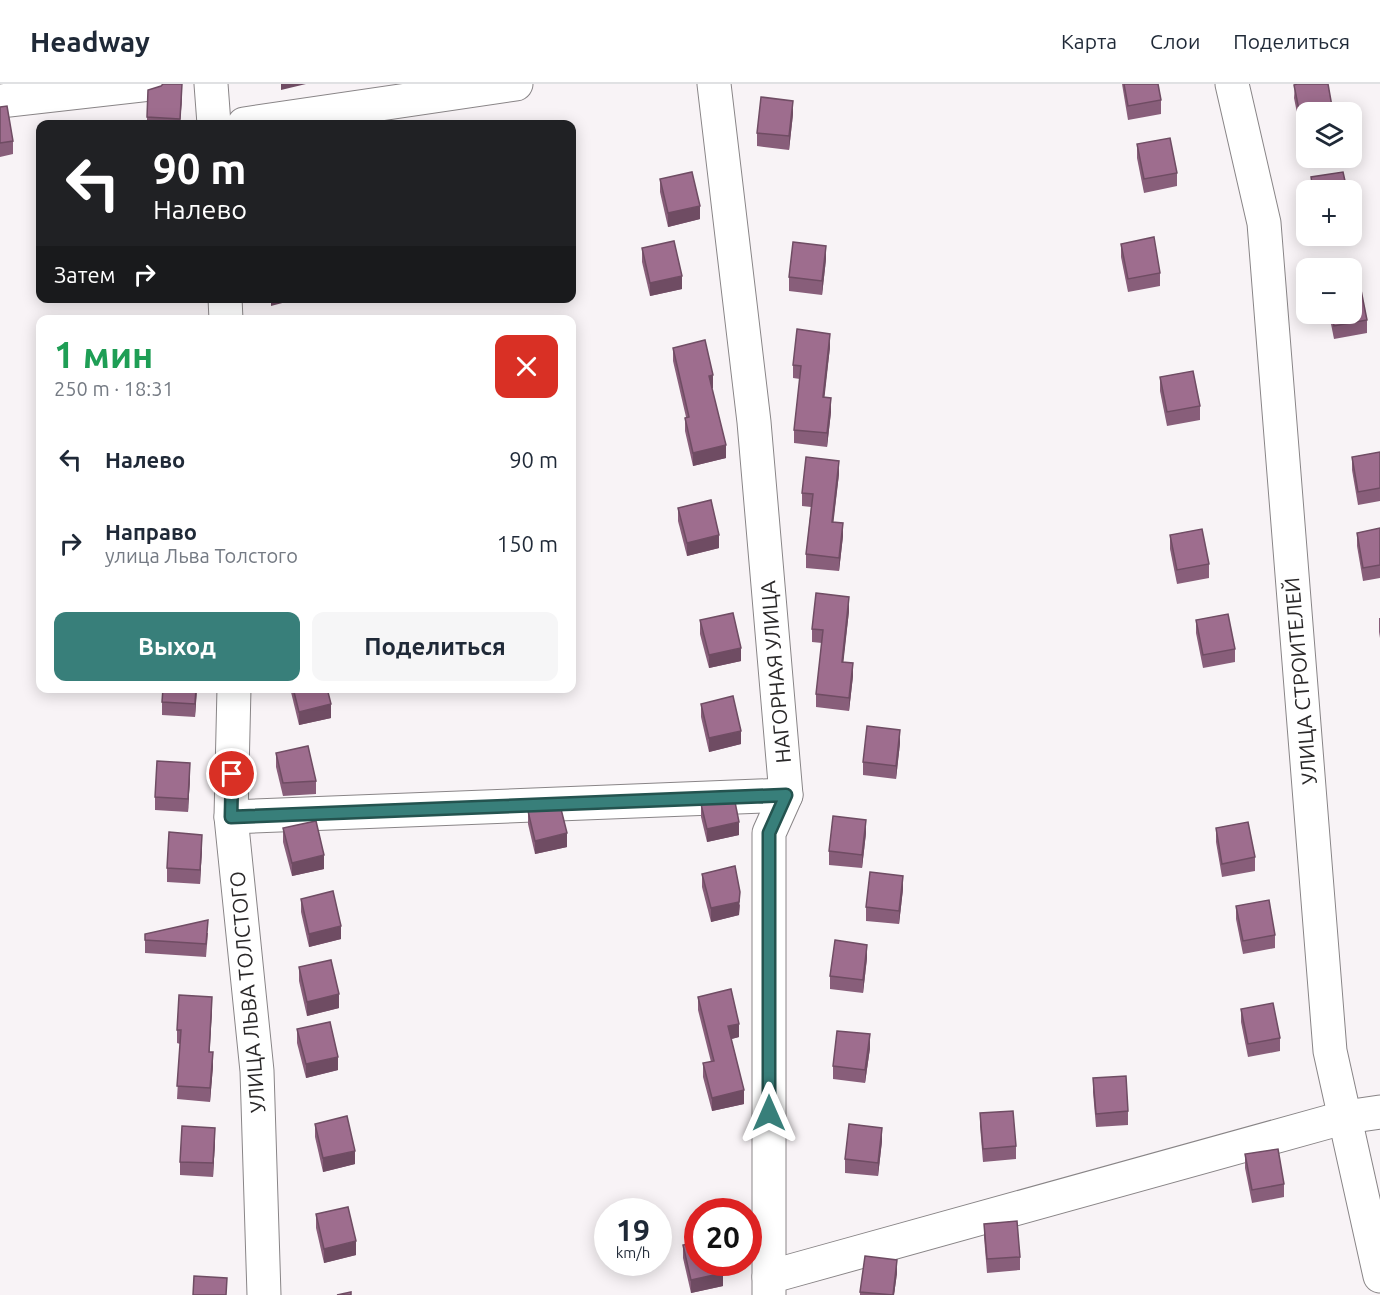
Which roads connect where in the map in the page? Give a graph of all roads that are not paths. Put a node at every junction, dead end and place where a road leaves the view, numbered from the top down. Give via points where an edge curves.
1 (150, 84) edge
2 (211, 84) edge
3 (516, 84) edge
4 (714, 84) edge
5 (1232, 84) edge
6 (0, 101) edge
7 (214, 120) edge
8 (271, 120) edge
9 (234, 693) edge
10 (786, 795) junction
11 (231, 817) junction
12 (1380, 1112) edge
13 (1346, 1117) junction
14 (1380, 1276) edge
15 (769, 1286) edge
16 (264, 1295) edge

1 - 6 lane
2 - 7 lane
3 - 8 lane
4 - 10 lane, НАГОРНАЯ УЛИЦА via 754,422
5 - 13 lane, УЛИЦА СТРОИТЕЛЕЙ via 1264,223 1330,1051
9 - 11 lane, УЛИЦА ЛЬВА ТОЛСТОГО
10 - 11 lane
10 - 15 lane, НАГОРНАЯ УЛИЦА via 769,833
11 - 16 lane, УЛИЦА ЛЬВА ТОЛСТОГО via 257,1071
12 - 13 lane
13 - 14 lane, УЛИЦА СТРОИТЕЛЕЙ
13 - 15 lane

